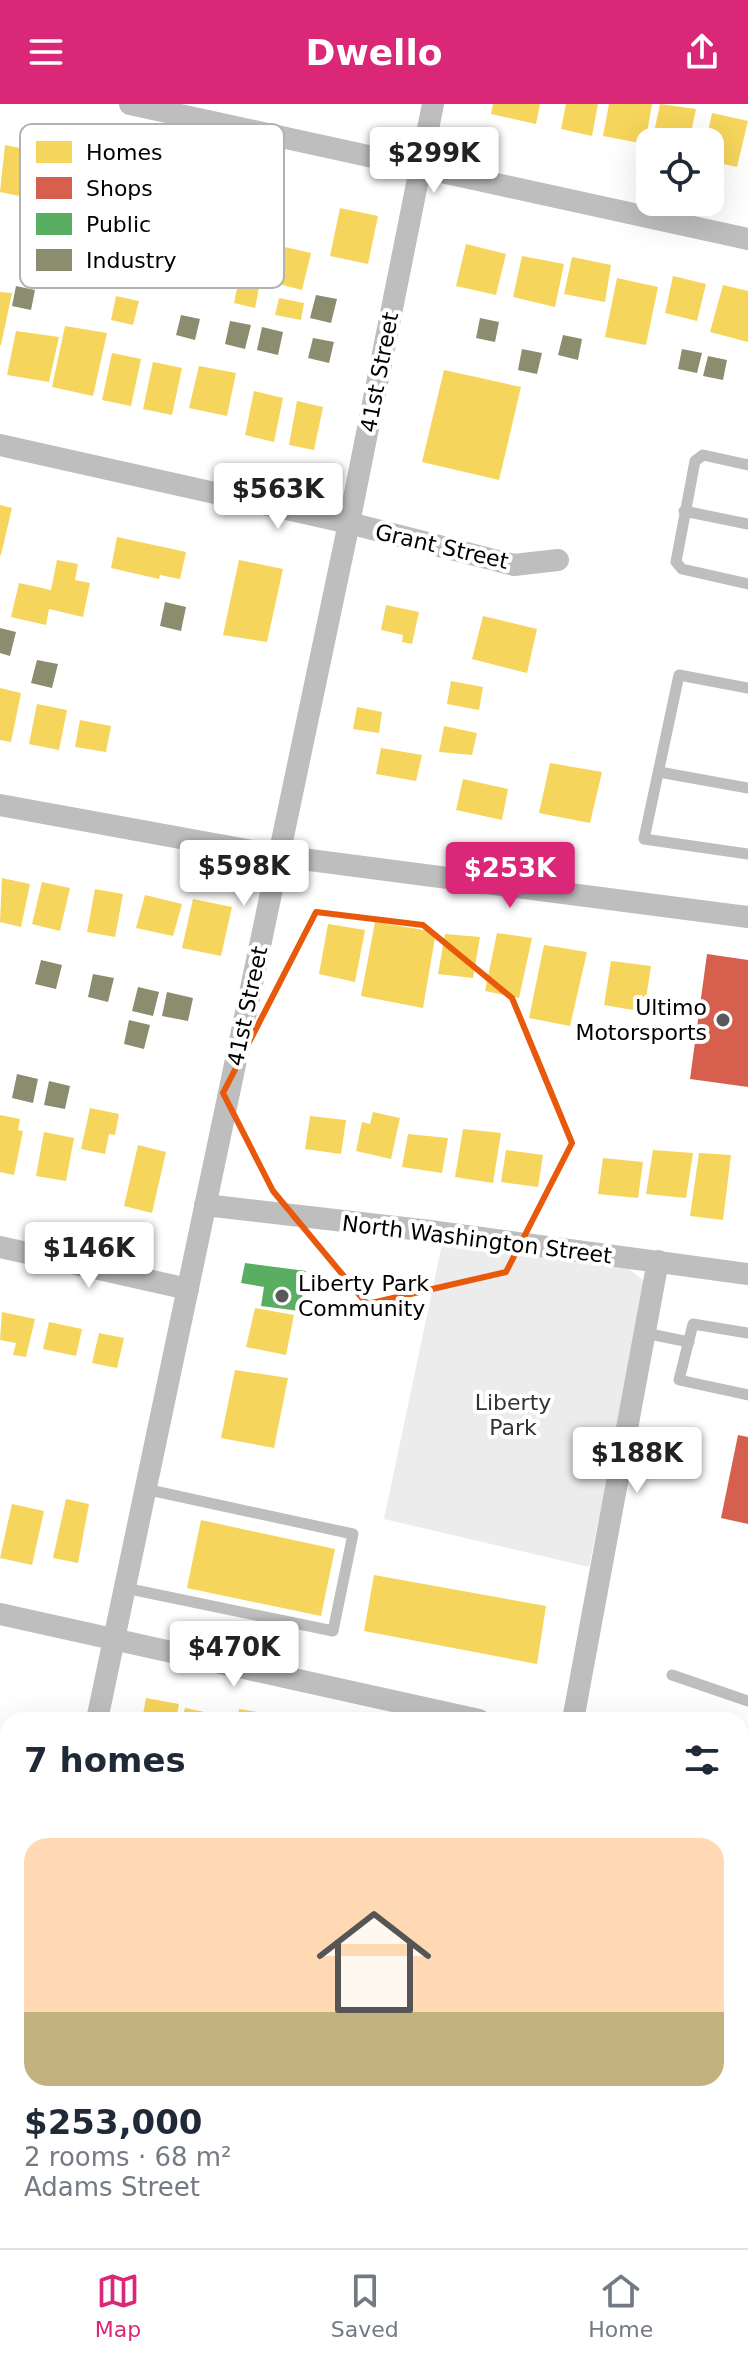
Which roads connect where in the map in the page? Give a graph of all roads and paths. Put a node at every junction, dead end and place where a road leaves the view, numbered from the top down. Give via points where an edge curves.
1 (130, 104) edge
2 (433, 104) edge
3 (219, 124) edge
4 (284, 139) edge
5 (420, 169) junction
6 (748, 239) edge
7 (0, 445) edge
8 (748, 465) edge
9 (684, 511) junction
10 (349, 523) junction
11 (748, 524) edge
12 (558, 560) dead end
13 (748, 584) edge
14 (748, 688) edge
15 (659, 772) junction
16 (748, 788) edge
17 (0, 805) edge
18 (748, 854) edge
19 (279, 856) junction
20 (748, 917) edge
21 (205, 1205) junction
22 (0, 1247) edge
23 (658, 1261) junction
24 (748, 1274) edge
25 (188, 1289) junction
26 (645, 1333) junction
27 (748, 1333) edge
28 (689, 1342) junction
29 (748, 1395) edge
30 (145, 1489) junction
31 (125, 1588) junction
32 (0, 1614) edge
33 (114, 1639) junction
34 (672, 1675) dead end
35 (748, 1701) edge
36 (99, 1712) edge
37 (443, 1712) edge
38 (574, 1712) edge

1 - 3 street
2 - 5 street, 41st Street
4 - 5 street
5 - 6 street
5 - 10 street, 41st Street
7 - 10 street, Grant Street
8 - 9 lane via 703,455 695,461
9 - 11 lane
9 - 13 lane via 676,562 682,569
10 - 12 street, Grant Street via 514,565
10 - 19 street, 41st Street
14 - 15 lane via 679,675
15 - 16 lane
15 - 18 lane via 644,839
17 - 19 street
19 - 20 street
19 - 21 street, 41st Street
21 - 23 street, North Washington Street
21 - 25 street, 41st Street
22 - 25 street
23 - 24 street, North Washington Street
23 - 26 street
25 - 30 street, 41st Street
26 - 28 lane
26 - 38 street
27 - 28 lane via 693,1324
28 - 29 lane via 679,1380
30 - 31 street, 41st Street
30 - 31 lane via 353,1534 333,1631
31 - 33 street, 41st Street
32 - 33 street
33 - 36 street, 41st Street
33 - 37 street
34 - 35 lane

